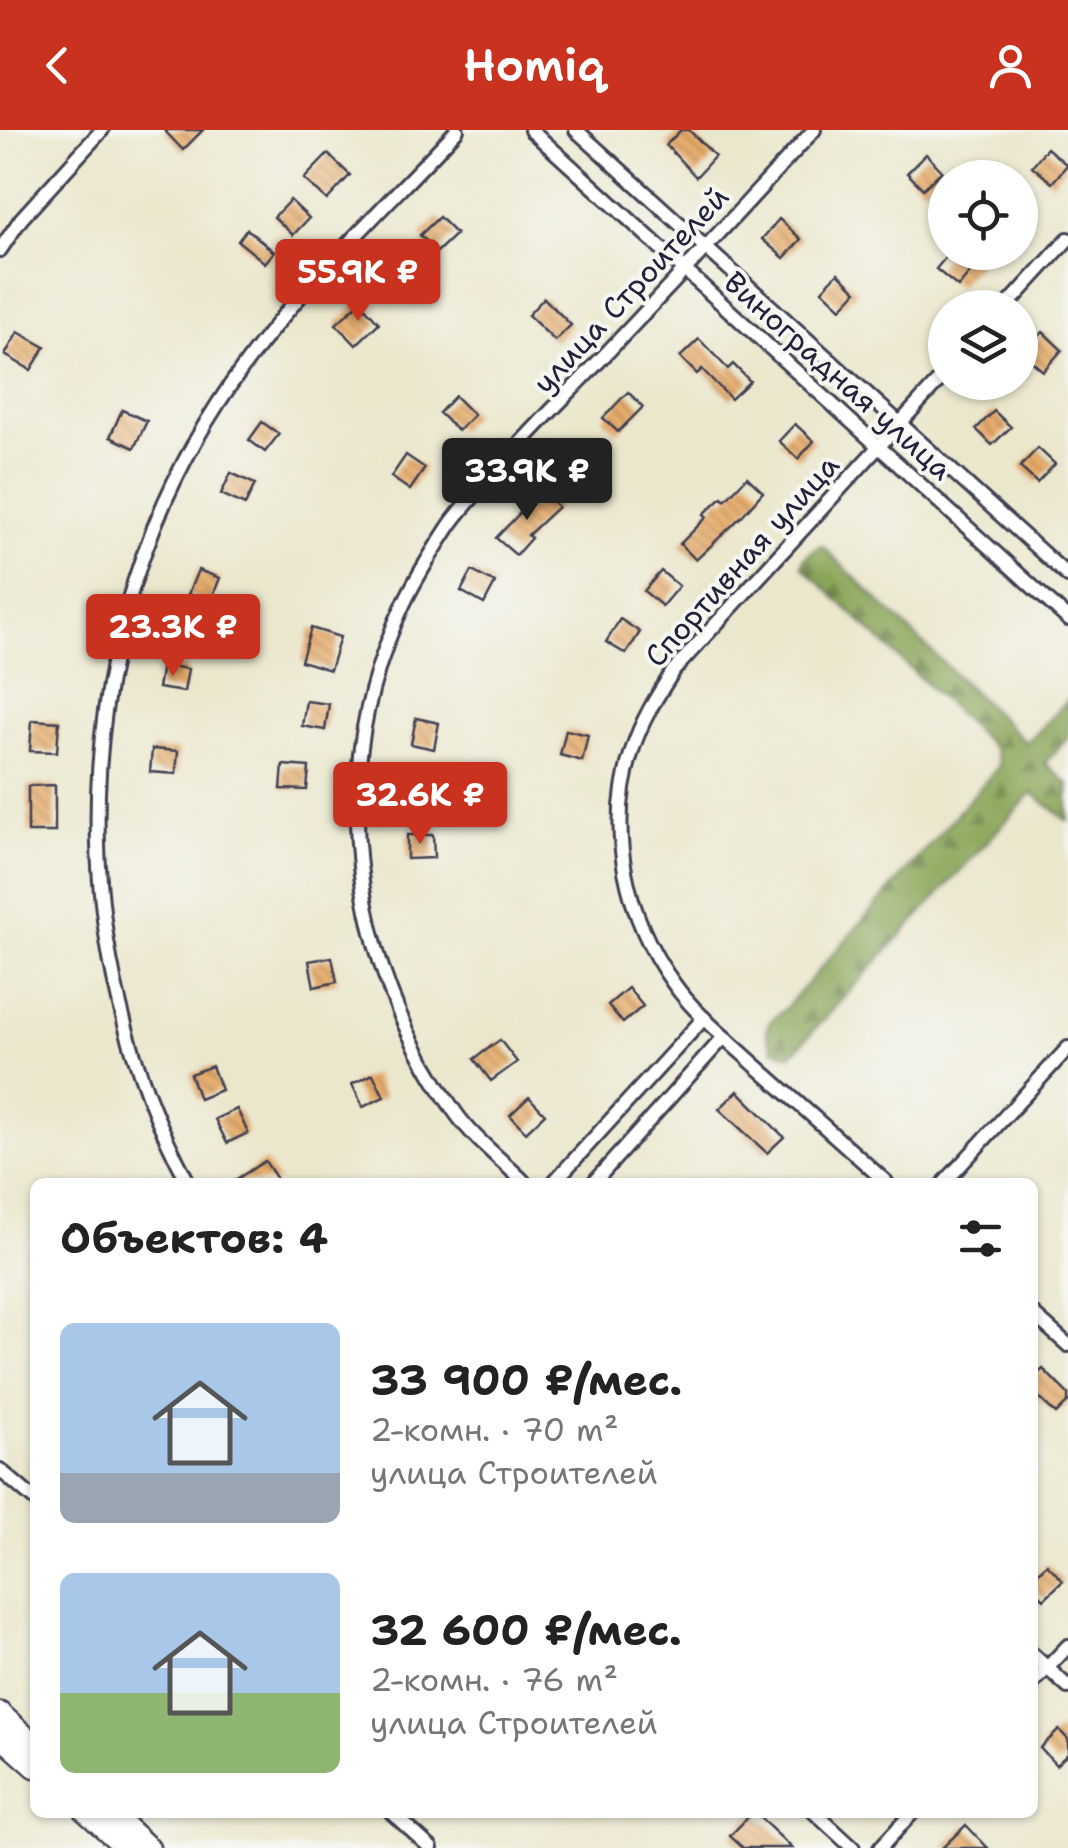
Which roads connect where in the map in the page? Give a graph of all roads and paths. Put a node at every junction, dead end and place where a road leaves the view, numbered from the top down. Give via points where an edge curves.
1 (102, 130) edge
2 (456, 130) edge
3 (531, 130) edge
4 (576, 130) edge
5 (814, 130) edge
6 (1068, 238) edge
7 (706, 248) junction
8 (0, 250) edge
9 (685, 270) junction
10 (1022, 290) edge
11 (928, 393) edge
12 (900, 424) junction
13 (879, 446) junction
14 (1068, 576) edge
15 (1068, 618) edge
16 (704, 1018) junction
17 (724, 1036) junction
18 (1068, 1048) edge
19 (186, 1178) edge
20 (520, 1178) edge
21 (558, 1178) edge
22 (598, 1178) edge
23 (882, 1178) edge
24 (949, 1178) edge
25 (1038, 1318) edge
26 (1068, 1344) edge
27 (0, 1470) edge
28 (30, 1496) edge
29 (1068, 1646) edge
30 (1038, 1660) edge
31 (1047, 1668) junction
32 (1038, 1678) edge
33 (1068, 1687) edge
34 (0, 1713) edge
35 (0, 1736) edge
36 (30, 1740) edge
37 (30, 1763) edge
38 (93, 1818) edge
39 (116, 1818) edge
40 (398, 1818) edge
41 (820, 1818) edge
42 (908, 1818) edge
43 (126, 1848) edge
44 (149, 1848) edge
45 (430, 1848) edge
46 (853, 1848) edge
47 (880, 1848) edge

1 - 8 street
2 - 19 street via 244,365 176,476 123,618 102,728 99,877 110,963 132,1050
3 - 9 street, Виноградная улица
4 - 7 street, Виноградная улица
5 - 7 street, улица Строителей
6 - 10 street
7 - 9 street, улица Строителей
7 - 12 street, Виноградная улица
9 - 13 street, Виноградная улица
9 - 20 street, улица Строителей via 448,527 404,602 365,724 358,858 388,990 458,1116
11 - 12 street, Спортивная улица
12 - 13 street, Спортивная улица
12 - 14 street, Виноградная улица
13 - 15 street, Виноградная улица
13 - 16 street, Спортивная улица via 674,670 631,753 621,850 632,904 654,956
16 - 17 street, Спортивная улица
16 - 21 street
17 - 22 street
17 - 23 street, Спортивная улица
18 - 24 street
25 - 26 street
27 - 28 street
29 - 31 street
30 - 31 street
31 - 32 street
31 - 33 street
34 - 36 main road
35 - 37 main road
38 - 43 main road
39 - 44 main road
40 - 45 street
41 - 46 street
42 - 47 street

